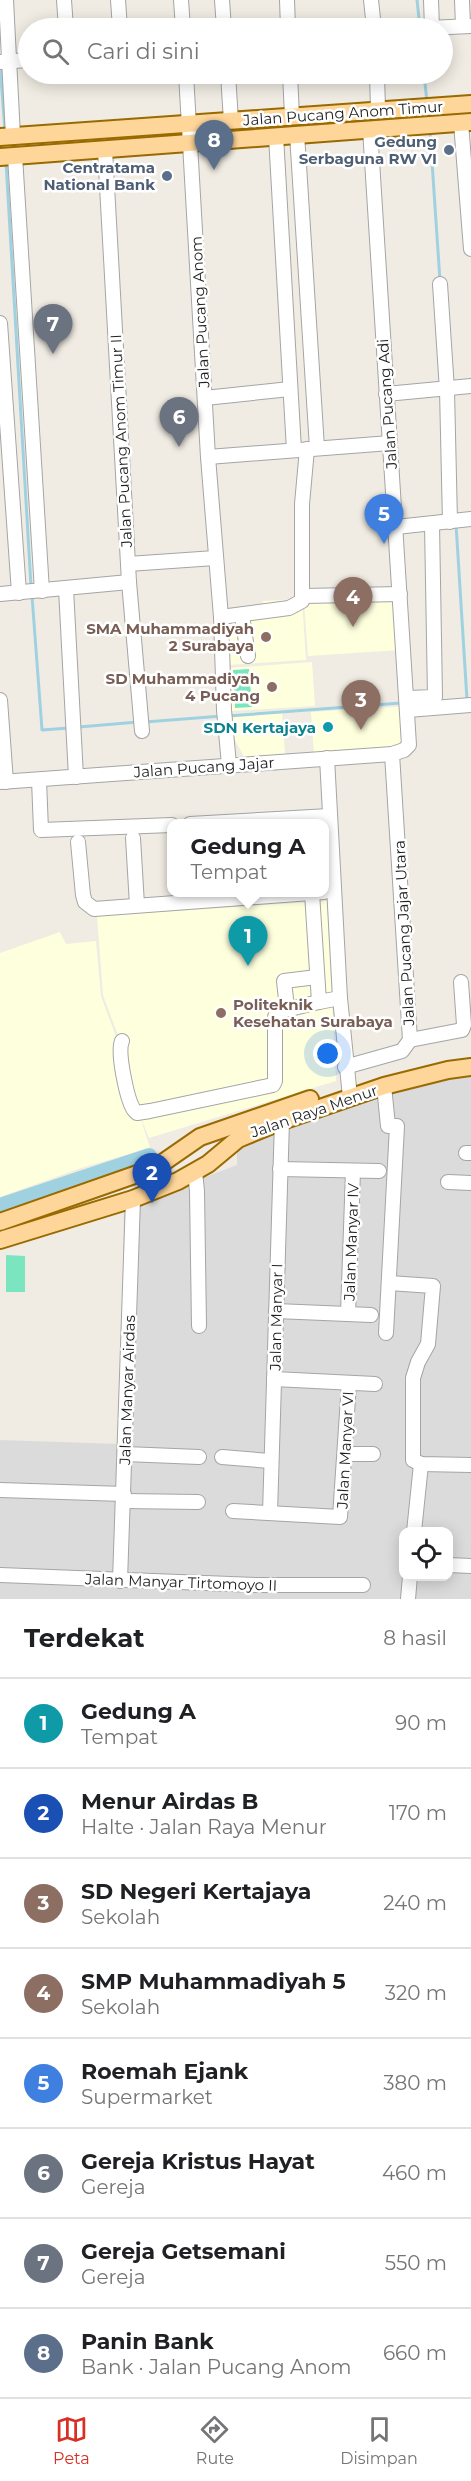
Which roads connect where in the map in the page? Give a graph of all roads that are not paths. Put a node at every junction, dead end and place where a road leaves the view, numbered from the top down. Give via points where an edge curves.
1 (6, 0) edge
2 (64, 0) edge
3 (117, 0) edge
4 (181, 0) edge
5 (222, 0) edge
6 (287, 0) edge
7 (371, 0) edge
8 (431, 0) edge
9 (462, 0) edge
10 (65, 18) edge
11 (119, 18) edge
12 (182, 18) edge
13 (223, 18) edge
14 (288, 18) edge
15 (373, 18) edge
16 (430, 18) edge
17 (467, 26) edge
18 (5, 62) edge
19 (187, 84) edge
20 (229, 84) edge
21 (290, 84) edge
22 (377, 84) edge
23 (471, 104) edge
24 (378, 110) junction
25 (292, 116) junction
26 (231, 121) junction
27 (466, 123) edge
28 (189, 124) junction
29 (370, 129) junction
30 (297, 134) junction
31 (6, 136) edge
32 (276, 136) junction
33 (191, 144) junction
34 (105, 150) junction
35 (10, 156) edge
36 (471, 249) edge
37 (306, 283) junction
38 (440, 284) dead end
39 (284, 285) junction
40 (307, 302) junction
41 (284, 303) junction
42 (0, 323) edge
43 (471, 386) edge
44 (290, 389) junction
45 (448, 390) junction
46 (386, 394) junction
47 (205, 398) junction
48 (3, 408) edge
49 (390, 443) junction
50 (306, 449) junction
51 (208, 457) junction
52 (458, 521) edge
53 (432, 524) junction
54 (396, 527) junction
55 (215, 558) junction
56 (128, 564) junction
57 (129, 582) junction
58 (66, 589) junction
59 (32, 592) junction
60 (0, 594) edge
61 (400, 594) junction
62 (304, 596) junction
63 (242, 615) junction
64 (221, 617) junction
65 (248, 656) dead end
66 (0, 700) edge
67 (408, 705) junction
68 (471, 705) edge
69 (142, 726) dead end
70 (406, 749) joint
71 (392, 754) junction
72 (327, 758) junction
73 (229, 765) junction
74 (76, 777) junction
75 (39, 780) junction
76 (3, 782) edge
77 (329, 816) junction
78 (276, 819) edge
79 (329, 819) edge
80 (167, 825) edge
81 (133, 838) dead end
82 (78, 842) dead end
83 (188, 897) edge
84 (324, 897) edge
85 (325, 897) edge
86 (137, 905) junction
87 (317, 977) junction
88 (461, 982) dead end
89 (340, 998) junction
90 (319, 1002) junction
91 (287, 1008) junction
92 (410, 1040) junction
93 (122, 1041) dead end
94 (471, 1057) edge
95 (345, 1066) junction
96 (471, 1067) edge
97 (384, 1086) junction
98 (349, 1092) junction
99 (282, 1121) junction
100 (200, 1137) junction
101 (178, 1152) junction
102 (216, 1156) junction
103 (280, 1169) junction
104 (353, 1171) junction
105 (379, 1171) dead end
106 (195, 1172) junction
107 (448, 1182) dead end
108 (471, 1183) edge
109 (133, 1198) junction
110 (40, 1208) junction
111 (0, 1222) edge
112 (47, 1225) junction
113 (0, 1240) edge
114 (389, 1283) junction
115 (276, 1311) junction
116 (348, 1314) junction
117 (371, 1315) dead end
118 (199, 1326) dead end
119 (386, 1333) dead end
120 (274, 1379) junction
121 (349, 1383) junction
122 (375, 1384) dead end
123 (125, 1454) junction
124 (345, 1454) junction
125 (373, 1454) dead end
126 (199, 1457) dead end
127 (222, 1457) dead end
128 (270, 1461) junction
129 (421, 1464) junction
130 (471, 1465) edge
131 (0, 1490) edge
132 (124, 1497) junction
133 (198, 1502) dead end
134 (233, 1511) dead end
135 (270, 1513) junction
136 (415, 1527) edge
137 (453, 1565) edge
138 (471, 1566) edge
139 (0, 1575) edge
140 (120, 1581) junction
141 (410, 1581) edge
142 (363, 1585) dead end
143 (255, 1592) edge
144 (327, 1592) edge
145 (408, 1599) edge

1 - 18 street
2 - 10 street
3 - 11 street
4 - 12 street
5 - 13 street
6 - 14 street
7 - 15 street
8 - 16 street
9 - 17 street
18 - 31 street
19 - 28 street, Jalan Pucang Anom
20 - 26 street
21 - 25 street
22 - 24 street
23 - 24 main road, Jalan Pucang Anom Timur
24 - 25 main road, Jalan Pucang Anom Timur
25 - 26 main road, Jalan Pucang Anom Timur
26 - 28 main road, Jalan Pucang Anom Timur
27 - 29 main road, Jalan Pucang Anom Timur
27 - 36 street
28 - 31 main road, Jalan Pucang Anom Timur
28 - 33 street, Jalan Pucang Anom
29 - 30 main road, Jalan Pucang Anom Timur
29 - 46 street, Jalan Pucang Adi
30 - 32 main road, Jalan Pucang Anom Timur
30 - 37 street
32 - 33 main road, Jalan Pucang Anom Timur
32 - 39 street
33 - 34 main road, Jalan Pucang Anom Timur
33 - 47 street, Jalan Pucang Anom
34 - 35 main road, Jalan Pucang Anom Timur
34 - 56 street, Jalan Pucang Anom Timur II
35 - 59 street
37 - 39 street
37 - 40 street
38 - 45 street
39 - 41 street
40 - 41 street
40 - 50 street
41 - 44 street
42 - 48 street
43 - 45 street
44 - 47 street
44 - 50 street
45 - 46 street
45 - 52 street
46 - 49 street, Jalan Pucang Adi
47 - 51 street, Jalan Pucang Anom
48 - 59 street
49 - 50 street
49 - 54 street, Jalan Pucang Adi
50 - 51 street
50 - 62 street via 302,504
51 - 55 street, Jalan Pucang Anom
52 - 53 street
53 - 54 street
53 - 67 street via 435,696
54 - 61 street, Jalan Pucang Adi
55 - 56 street
55 - 64 street, Jalan Pucang Anom
56 - 57 street, Jalan Pucang Anom Timur II
57 - 58 street
57 - 69 street, Jalan Pucang Anom Timur II
58 - 59 street
58 - 74 street
59 - 60 street
61 - 62 street
61 - 67 street, Jalan Pucang Adi
62 - 63 street via 296,606
63 - 64 street
63 - 65 street
64 - 73 street, Jalan Pucang Anom
66 - 76 street
67 - 68 street
67 - 70 street, Jalan Pucang Adi via 411,740
70 - 71 street, Jalan Pucang Jajar
71 - 72 street, Jalan Pucang Jajar
71 - 92 street, Jalan Pucang Jajar Utara
72 - 73 street, Jalan Pucang Jajar
72 - 77 street
73 - 74 street, Jalan Pucang Jajar
74 - 75 street, Jalan Pucang Jajar
75 - 76 street, Jalan Pucang Jajar
75 - 80 street via 41,830
77 - 78 street
77 - 79 street
81 - 86 street
82 - 86 street via 85,902 91,908
83 - 86 street
84 - 87 street
85 - 89 street
87 - 90 street
87 - 91 street via 284,981
88 - 92 street via 462,1030
89 - 90 street
89 - 95 street
90 - 91 street
91 - 93 street via 275,1017 273,1085 141,1113 130,1104
92 - 95 street, Jalan Pucang Jajar Utara via 402,1051
94 - 98 main road, Jalan Raya Menur via 437,1062
95 - 98 street
96 - 97 main road, Jalan Raya Menur
97 - 98 main road, Jalan Raya Menur
97 - 114 street via 388,1126 397,1126
98 - 99 main road, Jalan Raya Menur
98 - 100 main road, Jalan Raya Menur
99 - 102 main road, Jalan Raya Menur via 244,1135
99 - 103 street, Jalan Manyar I
100 - 101 main road, Jalan Raya Menur
100 - 102 main road via 204,1150
101 - 106 main road via 189,1159
101 - 110 main road, Jalan Raya Menur via 143,1172
102 - 106 main road, Jalan Raya Menur
103 - 104 street
103 - 115 street, Jalan Manyar I
104 - 105 street
104 - 116 street, Jalan Manyar IV
106 - 109 main road, Jalan Raya Menur
106 - 118 street
107 - 108 street
109 - 112 main road, Jalan Raya Menur
109 - 123 street, Jalan Manyar Airdas
110 - 111 main road, Jalan Raya Menur
110 - 112 main road
112 - 113 main road, Jalan Raya Menur
114 - 119 street
114 - 129 street via 433,1286 428,1344 413,1378 412,1457
115 - 116 street
115 - 120 street, Jalan Manyar I
116 - 117 street
120 - 121 street
120 - 128 street, Jalan Manyar I
121 - 122 street
121 - 124 street, Jalan Manyar VI
123 - 126 street
123 - 132 street, Jalan Manyar Airdas
124 - 125 street
124 - 135 street, Jalan Manyar VI via 339,1517
127 - 128 street
128 - 135 street, Jalan Manyar I
129 - 130 street
129 - 136 street
131 - 132 street
132 - 133 street
132 - 140 street, Jalan Manyar Airdas
134 - 135 street
137 - 138 street
139 - 140 street, Jalan Manyar Tirtomoyo II
140 - 143 street, Jalan Manyar Tirtomoyo II via 188,1581
141 - 145 street
142 - 144 street, Jalan Manyar Tirtomoyo II
143 - 144 street, Jalan Manyar Tirtomoyo II

